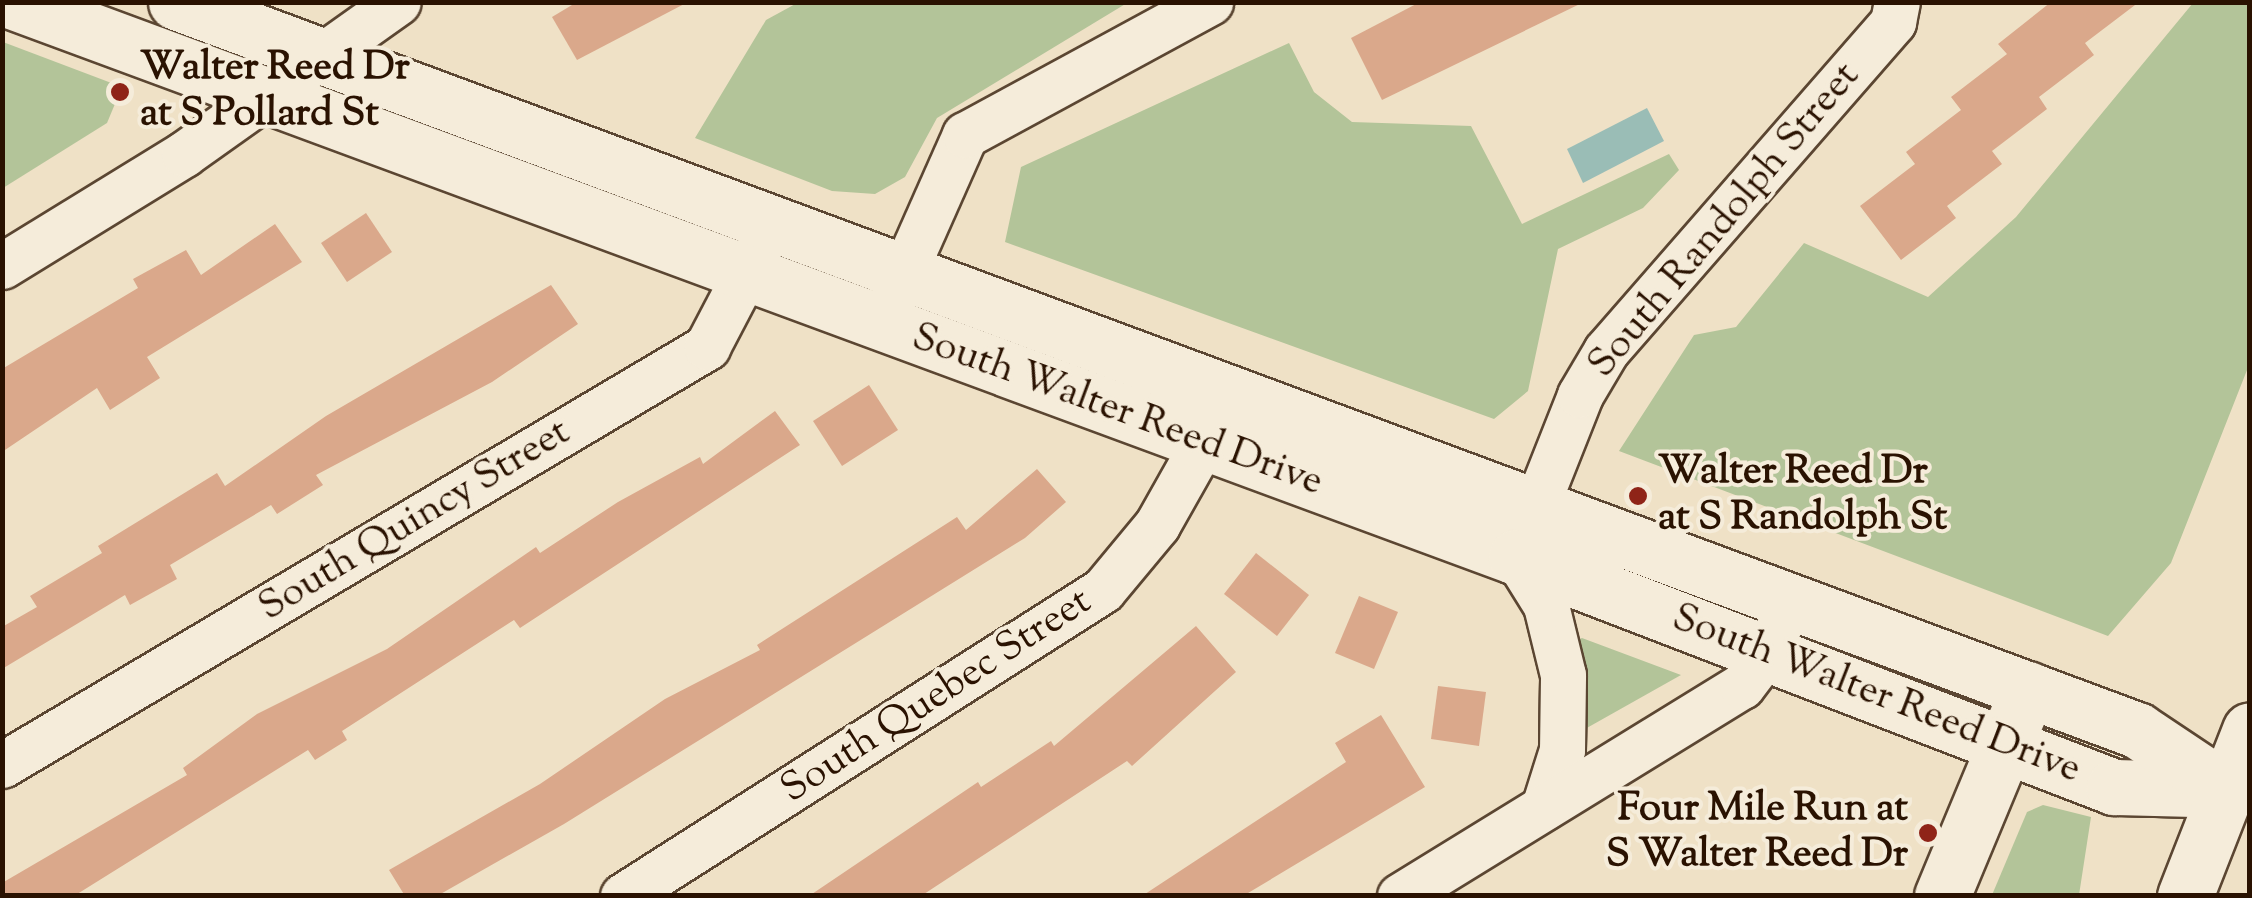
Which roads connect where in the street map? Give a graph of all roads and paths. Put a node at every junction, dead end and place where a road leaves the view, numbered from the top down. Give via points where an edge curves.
1 (14, 2) edge
2 (176, 2) edge
3 (398, 2) edge
4 (1210, 2) edge
5 (1896, 2) edge
6 (323, 57) junction
7 (268, 97) junction
8 (770, 224) junction
9 (2, 266) edge
10 (903, 273) junction
11 (750, 274) junction
12 (882, 324) junction
13 (1230, 394) junction
14 (1203, 443) junction
15 (1536, 506) junction
16 (1516, 557) junction
17 (1790, 600) junction
18 (1767, 653) junction
19 (2028, 689) junction
20 (2250, 730) edge
21 (2006, 746) junction
22 (2, 765) edge
23 (2237, 795) edge
24 (1544, 806) junction
25 (623, 896) edge
26 (1400, 896) edge
27 (1942, 896) edge
28 (2185, 896) edge

1 - 7 main road, South Walter Reed Drive
2 - 6 main road, South Walter Reed Drive
3 - 6 street
4 - 10 street via 965,136
5 - 15 street, South Randolph Street via 1893,22 1606,352
6 - 7 street
6 - 8 main road, South Walter Reed Drive
7 - 9 street
7 - 11 main road, South Walter Reed Drive
8 - 10 main road, South Walter Reed Drive
8 - 11 street, South Quincy Street
10 - 12 street
10 - 13 main road, South Walter Reed Drive
11 - 12 main road, South Walter Reed Drive
11 - 22 street, South Quincy Street via 707,347
12 - 14 main road, South Walter Reed Drive
13 - 14 street, South Quebec Street
13 - 15 main road, South Walter Reed Drive
14 - 16 main road, South Walter Reed Drive
14 - 25 street, South Quebec Street via 1158,525 1103,590
15 - 16 street, South Randolph Street
15 - 17 main road, South Walter Reed Drive
16 - 18 main road, South Walter Reed Drive
16 - 24 street via 1546,605 1563,675 1562,750
17 - 18 street
17 - 19 main road, South Walter Reed Drive
18 - 21 main road, South Walter Reed Drive
18 - 24 street via 1742,686
19 - 21 main road
19 - 23 main road, South Walter Reed Drive via 2136,730
20 - 23 main road
21 - 23 main road, South Walter Reed Drive via 2114,787
21 - 27 main road
23 - 28 main road
24 - 26 street

